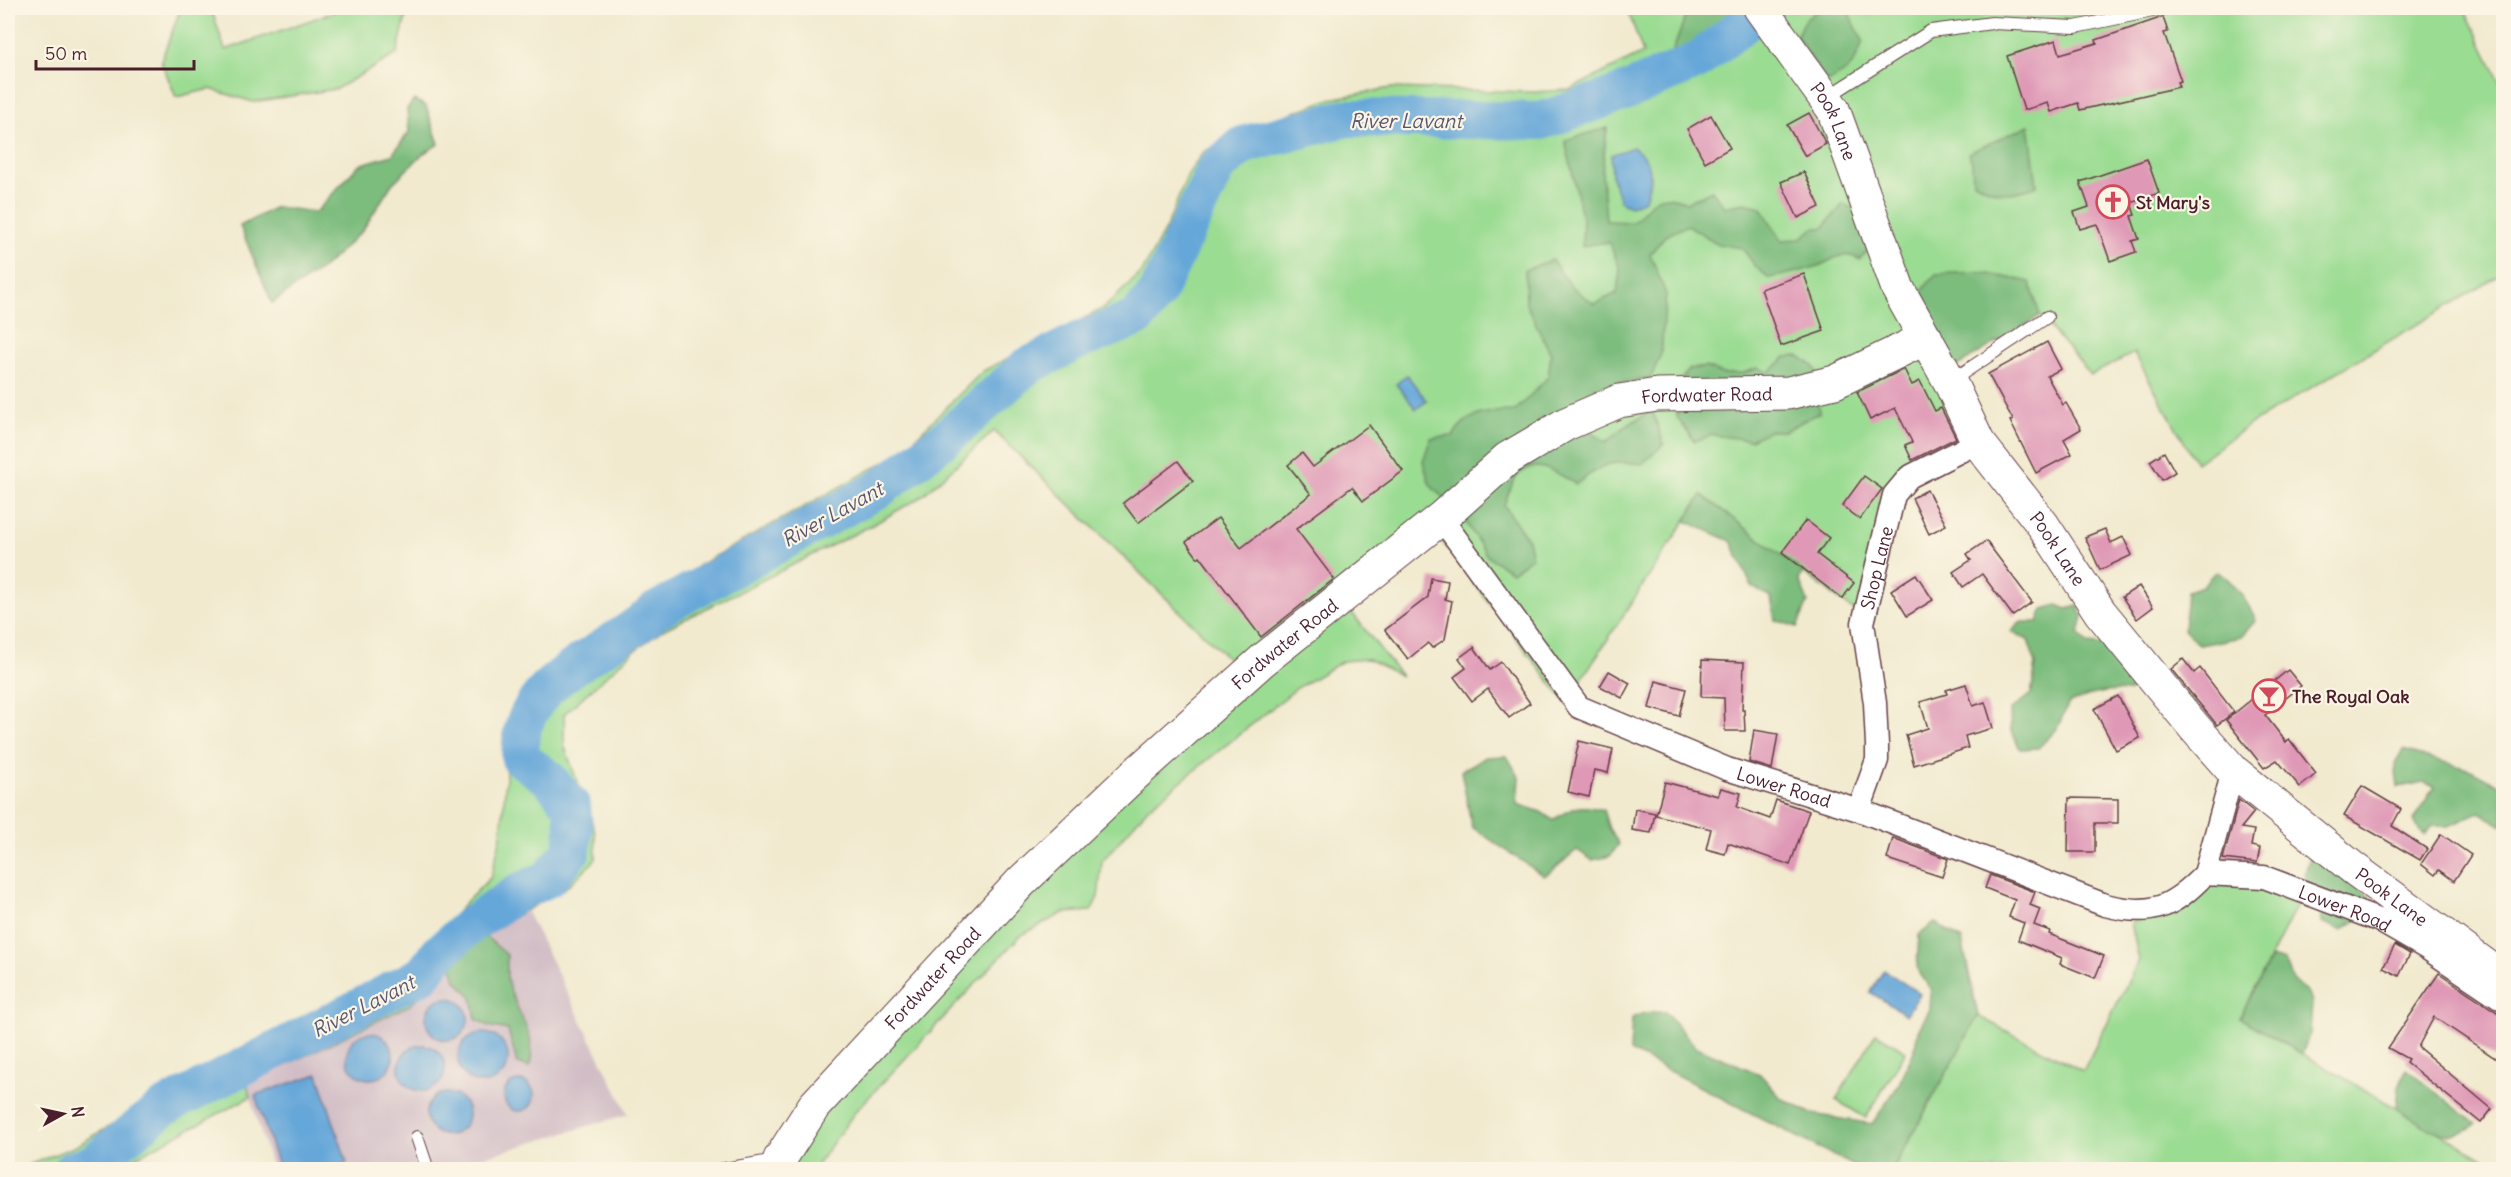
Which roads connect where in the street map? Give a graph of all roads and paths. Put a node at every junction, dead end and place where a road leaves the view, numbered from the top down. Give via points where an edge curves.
1 (2167, 8) edge
2 (1764, 14) edge
3 (1825, 98) junction
4 (2047, 317) dead end
5 (1926, 338) junction
6 (1950, 382) junction
7 (1978, 442) junction
8 (1441, 518) junction
9 (2233, 771) junction
10 (1859, 810) junction
11 (2205, 874) junction
12 (2504, 979) edge
13 (2504, 1000) edge
14 (417, 1137) dead end
15 (778, 1164) edge
16 (428, 1170) edge
17 (719, 1170) edge

1 - 3 lane via 2075,27 1992,22 1931,31
2 - 3 street, Pook Lane
3 - 5 street, Pook Lane via 1833,109 1899,289
4 - 6 lane
5 - 6 street, Pook Lane
5 - 8 street, Fordwater Road via 1835,382 1788,393 1657,395 1619,401 1566,424 1507,459
6 - 7 street, Pook Lane
7 - 9 street, Pook Lane via 2043,525 2100,612
7 - 10 street, Shop Lane via 1909,477 1894,495 1863,623 1875,703 1877,760
8 - 10 street, Lower Road via 1579,706 1727,769
8 - 15 street, Fordwater Road via 1263,660 1022,881 814,1106
9 - 11 street, Lower Road
9 - 12 street, Pook Lane via 2353,868
10 - 11 street, Lower Road via 2105,905 2130,911 2161,908 2184,895
11 - 13 street, Lower Road via 2264,877 2378,920
14 - 16 lane
15 - 17 lane

